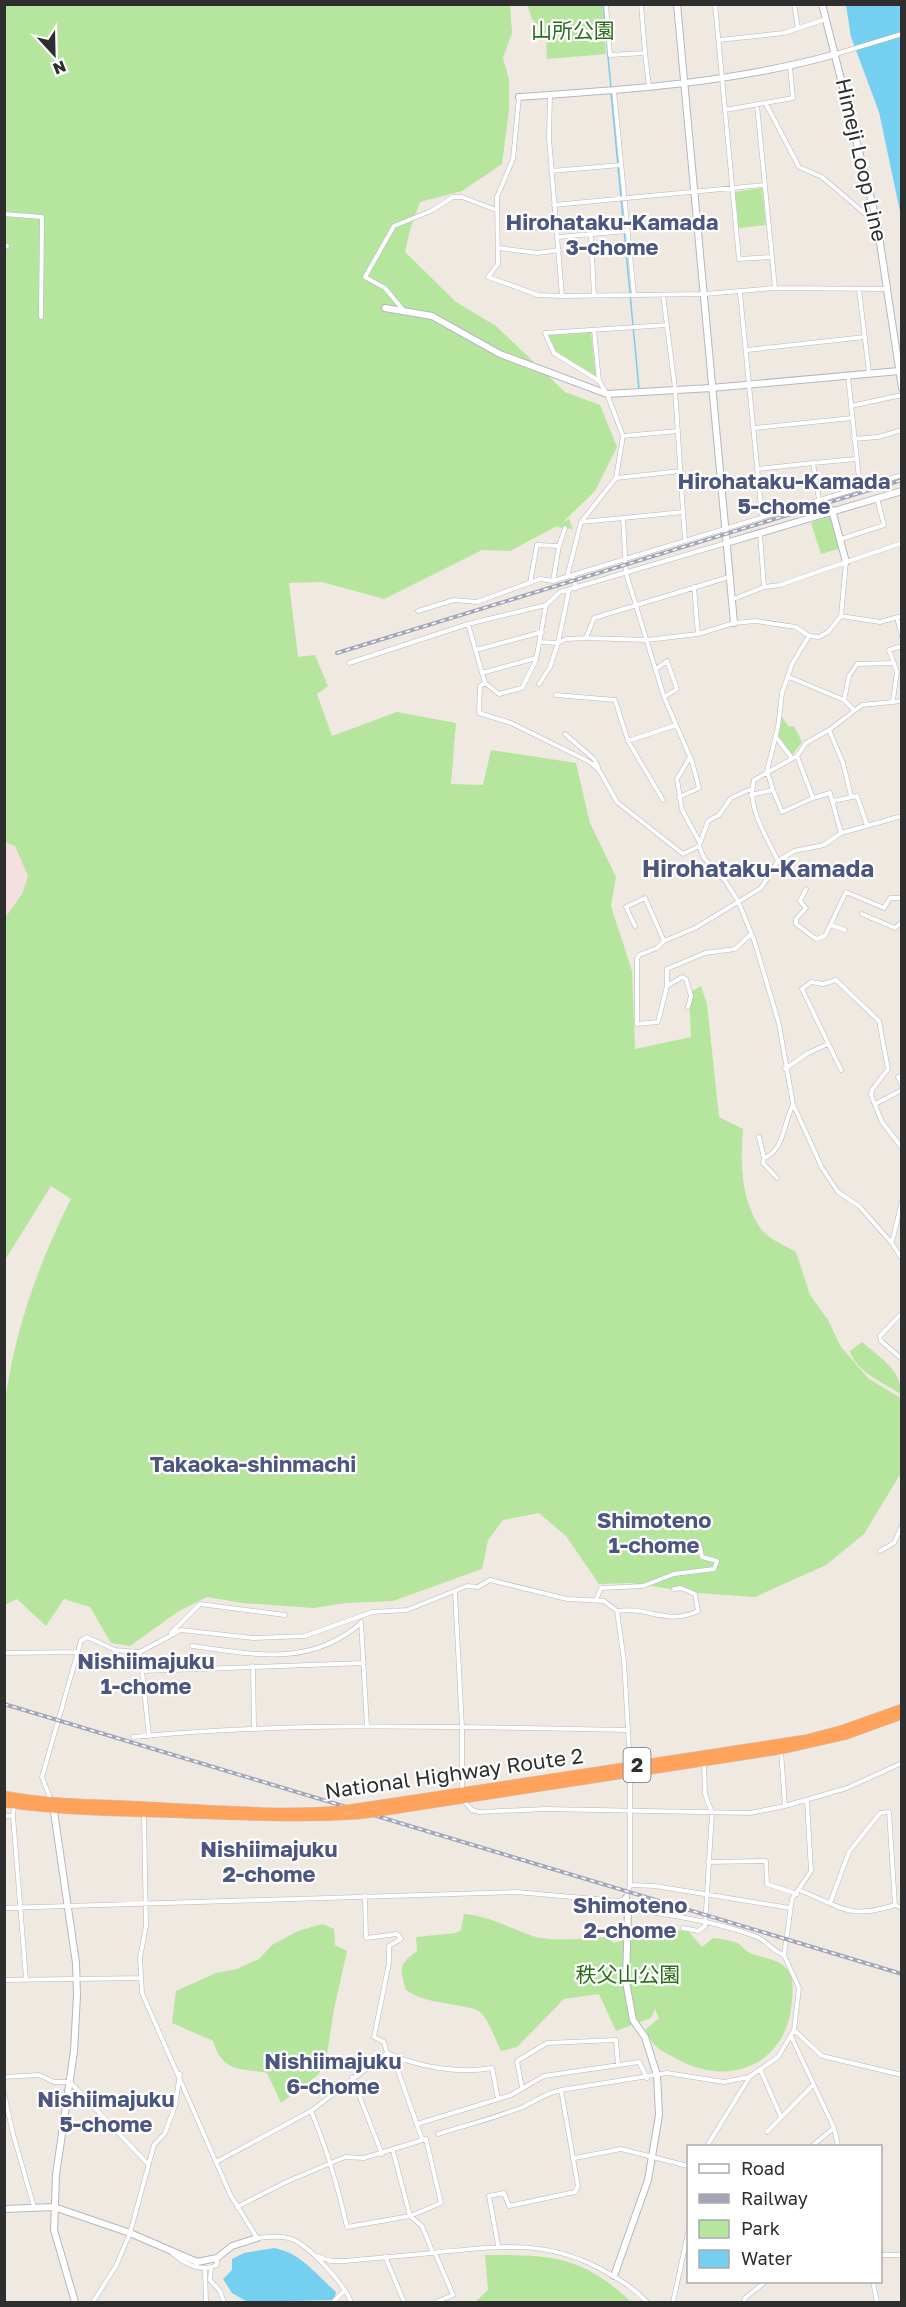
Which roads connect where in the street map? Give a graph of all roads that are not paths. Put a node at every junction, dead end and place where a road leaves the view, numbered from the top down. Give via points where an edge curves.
1 (606, 4) edge
2 (641, 4) edge
3 (677, 4) edge
4 (716, 4) edge
5 (794, 4) edge
6 (822, 4) edge
7 (826, 19) junction
8 (798, 28) junction
9 (902, 34) edge
10 (719, 40) junction
11 (645, 53) junction
12 (839, 53) junction
13 (790, 67) junction
14 (722, 78) junction
15 (685, 82) junction
16 (649, 87) junction
17 (614, 91) junction
18 (550, 95) junction
19 (519, 98) joint
20 (766, 104) junction
21 (757, 105) junction
22 (725, 110) junction
23 (621, 165) junction
24 (552, 171) junction
25 (765, 185) junction
26 (732, 188) junction
27 (695, 191) junction
28 (625, 198) junction
29 (554, 205) junction
30 (496, 210) junction
31 (4, 214) edge
32 (876, 223) junction
33 (627, 231) junction
34 (591, 235) junction
35 (558, 237) junction
36 (499, 248) junction
37 (559, 250) junction
38 (772, 256) junction
39 (775, 288) junction
40 (859, 289) junction
41 (887, 289) junction
42 (740, 292) junction
43 (705, 294) junction
44 (663, 295) junction
45 (562, 296) junction
46 (594, 296) junction
47 (634, 296) junction
48 (385, 308) dead end
49 (405, 312) junction
50 (41, 317) dead end
51 (667, 325) junction
52 (594, 330) junction
53 (866, 337) junction
54 (747, 350) junction
55 (899, 371) junction
56 (869, 374) junction
57 (848, 376) junction
58 (599, 381) junction
59 (749, 383) junction
60 (675, 388) junction
61 (711, 388) junction
62 (902, 388) edge
63 (607, 394) junction
64 (902, 395) edge
65 (851, 405) junction
66 (852, 418) junction
67 (754, 428) junction
68 (902, 430) edge
69 (678, 431) junction
70 (623, 436) junction
71 (854, 439) junction
72 (856, 459) junction
73 (813, 463) junction
74 (757, 469) junction
75 (681, 471) junction
76 (902, 475) edge
77 (616, 478) junction
78 (860, 488) junction
79 (902, 490) edge
80 (877, 497) junction
81 (819, 500) junction
82 (832, 510) junction
83 (683, 512) junction
84 (762, 517) junction
85 (623, 518) junction
86 (581, 522) junction
87 (724, 527) junction
88 (564, 528) dead end
89 (760, 534) junction
90 (841, 539) junction
91 (685, 540) junction
92 (726, 543) junction
93 (902, 543) edge
94 (559, 546) junction
95 (624, 559) junction
96 (846, 562) junction
97 (626, 573) junction
98 (570, 576) junction
99 (729, 577) junction
100 (553, 581) junction
101 (530, 583) junction
102 (693, 587) junction
103 (764, 587) junction
104 (576, 588) junction
105 (569, 590) junction
106 (731, 600) junction
107 (636, 604) junction
108 (546, 605) junction
109 (418, 611) dead end
110 (841, 616) junction
111 (899, 617) edge
112 (734, 623) junction
113 (468, 624) junction
114 (542, 632) junction
115 (698, 634) junction
116 (809, 636) junction
117 (902, 636) edge
118 (586, 638) junction
119 (647, 640) junction
120 (540, 642) junction
121 (558, 643) junction
122 (902, 646) edge
123 (476, 651) junction
124 (536, 657) junction
125 (349, 663) dead end
126 (894, 663) junction
127 (656, 669) junction
128 (482, 673) junction
129 (789, 677) junction
130 (485, 683) junction
131 (539, 684) dead end
132 (556, 695) dead end
133 (664, 697) junction
134 (844, 700) junction
135 (893, 700) junction
136 (902, 701) edge
137 (854, 710) junction
138 (676, 725) junction
139 (830, 730) junction
140 (565, 734) dead end
141 (775, 737) junction
142 (628, 741) junction
143 (690, 757) junction
144 (794, 757) junction
145 (599, 770) junction
146 (767, 771) junction
147 (751, 789) junction
148 (773, 790) junction
149 (752, 795) junction
150 (851, 796) junction
151 (679, 797) junction
152 (813, 798) junction
153 (663, 800) dead end
154 (833, 801) junction
155 (902, 816) edge
156 (867, 825) junction
157 (841, 833) junction
158 (699, 844) junction
159 (778, 861) junction
160 (806, 889) dead end
161 (902, 898) edge
162 (738, 902) junction
163 (862, 914) dead end
164 (902, 922) edge
165 (831, 925) junction
166 (635, 926) dead end
167 (845, 930) dead end
168 (752, 934) junction
169 (664, 941) junction
170 (667, 986) junction
171 (688, 1007) dead end
172 (828, 1044) junction
173 (785, 1069) junction
174 (841, 1070) dead end
175 (902, 1075) edge
176 (902, 1088) edge
177 (793, 1104) junction
178 (875, 1104) junction
179 (759, 1137) dead end
180 (902, 1148) edge
181 (764, 1158) junction
182 (777, 1178) dead end
183 (902, 1201) edge
184 (891, 1242) junction
185 (902, 1259) edge
186 (902, 1313) edge
187 (902, 1359) edge
188 (902, 1525) edge
189 (699, 1543) dead end
190 (880, 1551) dead end
191 (674, 1588) dead end
192 (455, 1592) junction
193 (596, 1600) junction
194 (617, 1611) junction
195 (285, 1616) dead end
196 (361, 1616) junction
197 (361, 1623) junction
198 (168, 1636) junction
199 (192, 1646) dead end
200 (78, 1652) junction
201 (140, 1652) junction
202 (4, 1653) edge
203 (364, 1663) junction
204 (254, 1666) junction
205 (142, 1671) junction
206 (902, 1708) edge
207 (902, 1716) edge
208 (367, 1726) junction
209 (254, 1727) junction
210 (462, 1727) junction
211 (627, 1730) junction
212 (149, 1736) junction
213 (133, 1737) dead end
214 (780, 1750) junction
215 (704, 1762) junction
216 (902, 1763) edge
217 (630, 1770) junction
218 (4, 1795) edge
219 (462, 1796) junction
220 (807, 1800) junction
221 (4, 1803) edge
222 (14, 1804) junction
223 (53, 1805) junction
224 (785, 1806) junction
225 (631, 1812) junction
226 (144, 1813) junction
227 (712, 1813) junction
228 (4, 1816) edge
229 (13, 1816) junction
230 (708, 1863) junction
231 (630, 1885) junction
232 (798, 1892) junction
233 (365, 1896) junction
234 (705, 1896) junction
235 (626, 1898) junction
236 (145, 1902) junction
237 (830, 1903) junction
238 (68, 1905) junction
239 (896, 1905) junction
240 (20, 1907) junction
241 (4, 1908) edge
242 (628, 1908) junction
243 (790, 1908) junction
244 (902, 1908) edge
245 (705, 1922) junction
246 (683, 1928) dead end
247 (784, 1955) junction
248 (141, 1978) junction
249 (26, 1979) junction
250 (76, 1979) junction
251 (4, 1980) edge
252 (794, 2030) junction
253 (791, 2036) junction
254 (387, 2053) junction
255 (402, 2059) junction
256 (618, 2065) junction
257 (760, 2069) junction
258 (180, 2074) junction
259 (657, 2075) junction
260 (902, 2075) edge
261 (4, 2077) edge
262 (352, 2077) junction
263 (749, 2077) junction
264 (647, 2078) junction
265 (70, 2082) junction
266 (813, 2085) junction
267 (523, 2089) junction
268 (561, 2090) junction
269 (4, 2093) edge
270 (498, 2099) junction
271 (312, 2111) junction
272 (781, 2117) junction
273 (417, 2124) junction
274 (834, 2128) junction
275 (767, 2132) dead end
276 (438, 2134) dead end
277 (422, 2139) junction
278 (708, 2145) edge
279 (813, 2145) edge
280 (838, 2145) edge
281 (393, 2151) junction
282 (382, 2154) junction
283 (575, 2158) junction
284 (653, 2158) junction
285 (218, 2161) junction
286 (148, 2163) junction
287 (331, 2164) junction
288 (687, 2166) edge
289 (34, 2206) junction
290 (237, 2206) junction
291 (54, 2207) junction
292 (4, 2209) edge
293 (411, 2216) junction
294 (130, 2233) junction
295 (256, 2238) junction
296 (687, 2238) edge
297 (498, 2245) junction
298 (169, 2249) junction
299 (434, 2253) junction
300 (312, 2254) junction
301 (882, 2255) edge
302 (902, 2255) edge
303 (385, 2256) junction
304 (217, 2258) junction
305 (211, 2268) junction
306 (205, 2269) junction
307 (614, 2276) junction
308 (764, 2283) edge
309 (873, 2283) edge
310 (345, 2290) junction
311 (75, 2302) edge
312 (93, 2302) edge
313 (206, 2302) edge
314 (224, 2302) edge
315 (333, 2302) edge
316 (351, 2302) edge
317 (404, 2302) edge
318 (436, 2302) edge
319 (647, 2302) edge
320 (673, 2302) edge
321 (744, 2302) edge
322 (877, 2302) edge

1 - 11 street via 610,55
2 - 11 street
3 - 15 street
4 - 10 street
5 - 8 street
6 - 7 street, Himeji Loop Line
7 - 8 street
7 - 12 street, Himeji Loop Line
8 - 10 street
9 - 12 street
10 - 14 street
11 - 16 street
12 - 13 street
12 - 32 street, Himeji Loop Line
13 - 14 street
13 - 20 street via 793,98
14 - 15 street
14 - 22 street
15 - 16 street
15 - 27 street
16 - 17 street
17 - 18 street
17 - 23 street
18 - 19 street
18 - 24 street
19 - 30 street via 513,159 497,196
20 - 21 street
20 - 32 street via 799,167 822,177
21 - 22 street
21 - 25 street
22 - 26 street
23 - 24 street
23 - 28 street
24 - 29 street
25 - 26 street
25 - 38 street
26 - 27 street
26 - 38 street via 739,259
27 - 28 street
27 - 43 street
28 - 29 street
28 - 33 street
29 - 35 street
30 - 36 street
30 - 49 street via 453,197 394,226 364,277 385,288
31 - 50 street via 42,217
32 - 41 street, Himeji Loop Line
33 - 34 street
33 - 47 street
34 - 35 street
34 - 46 street
35 - 37 street
36 - 37 street via 538,253
36 - 45 street via 498,264 488,277 538,295
37 - 45 street
38 - 39 street
39 - 40 street
39 - 42 street
40 - 41 street
40 - 53 street
41 - 55 street, Himeji Loop Line
42 - 43 street
42 - 54 street
43 - 44 street
43 - 61 street
44 - 47 street
44 - 51 street
45 - 46 street
46 - 47 street
48 - 49 street
49 - 63 street via 432,316 500,354
51 - 52 street
51 - 60 street
52 - 58 street
52 - 58 street via 544,333 554,353
53 - 54 street
53 - 56 street
54 - 59 street
55 - 56 street
55 - 62 street, Himeji Loop Line
56 - 57 street
57 - 59 street
57 - 65 street
58 - 63 street
59 - 61 street
59 - 67 street
60 - 61 street
60 - 63 street
60 - 69 street
61 - 87 street
63 - 70 street
64 - 65 street
65 - 66 street
66 - 67 street
66 - 71 street
67 - 74 street
68 - 71 street
69 - 70 street
69 - 75 street
70 - 77 street
71 - 72 street
72 - 73 street
72 - 78 street
73 - 74 street
73 - 81 street
74 - 84 street
75 - 77 street
75 - 83 street
76 - 78 street
77 - 86 street
78 - 81 street
79 - 80 street
80 - 82 street
80 - 90 street via 884,525
81 - 84 street
82 - 89 street
82 - 90 street
83 - 85 street
83 - 91 street
84 - 87 street
85 - 86 street
85 - 95 street
86 - 98 street
87 - 91 street
87 - 92 street
88 - 94 street
89 - 92 street
89 - 103 street
90 - 96 street
91 - 95 street
92 - 97 street
92 - 99 street
93 - 96 street
94 - 100 street
94 - 101 street via 537,545
95 - 97 street
95 - 98 street
96 - 103 street
96 - 110 street
97 - 104 street
97 - 107 street
98 - 100 street
98 - 104 street
99 - 102 street
99 - 106 street
100 - 101 street via 540,579
101 - 109 street via 477,602 454,600
102 - 107 street
102 - 115 street
103 - 106 street
104 - 105 street
105 - 108 street via 560,592
105 - 121 street
106 - 112 street
107 - 118 street via 594,618
107 - 119 street
108 - 113 street
108 - 114 street
110 - 111 street via 880,622
110 - 116 street via 828,632 819,637
111 - 117 street
112 - 115 street
112 - 116 street via 756,621 796,627
113 - 123 street
113 - 125 street
114 - 120 street
114 - 123 street
115 - 119 street
116 - 129 street via 792,664
118 - 119 street
118 - 121 street
119 - 127 street
120 - 121 street
120 - 124 street
121 - 131 street via 550,668
122 - 126 street via 889,650
123 - 128 street
124 - 128 street
124 - 130 street via 522,688 499,694
126 - 134 street via 857,664 849,676
126 - 135 street via 897,672
127 - 133 street
127 - 133 street via 667,660 677,689
128 - 130 street
129 - 134 street
129 - 141 street via 782,693
130 - 145 street via 480,686 479,713 510,723
132 - 142 street via 615,700
133 - 138 street
134 - 137 street
135 - 136 street
135 - 137 street via 872,702
137 - 139 street
138 - 142 street
138 - 143 street
139 - 144 street via 806,743
139 - 150 street
140 - 145 street via 594,759
141 - 144 street
141 - 146 street
142 - 153 street
143 - 151 street via 677,779
143 - 151 street via 699,788
144 - 146 street
144 - 152 street
145 - 158 street via 617,802 682,854
146 - 147 street via 754,780
146 - 148 street
147 - 149 street
147 - 158 street via 731,798 719,815 708,821
148 - 149 street
148 - 152 street via 782,812
149 - 159 street
150 - 154 street
150 - 156 street via 857,796
151 - 158 street
152 - 154 street via 830,793
154 - 157 street
155 - 156 street
156 - 157 street
157 - 159 street via 833,841 800,849
158 - 162 street via 704,858
159 - 162 street via 762,888
160 - 165 street via 800,901 806,908 796,924 816,939 825,936
161 - 165 street via 890,898 884,908 846,892
162 - 168 street
162 - 169 street
163 - 164 street via 895,928
165 - 167 street
166 - 169 street via 626,907 645,898
168 - 170 street via 744,937 735,949 705,953 667,969
168 - 173 street via 779,1024
169 - 170 street via 637,959 637,1024 658,1022
170 - 171 street via 686,978 691,996
172 - 173 street
172 - 174 street
172 - 178 street via 802,989 811,982 823,984 834,979 880,1024 888,1069 872,1090
173 - 177 street
175 - 176 street via 898,1077
176 - 178 street
177 - 181 street via 776,1151
177 - 184 street via 822,1168 838,1192 859,1206
178 - 180 street via 882,1122
179 - 181 street
181 - 182 street via 763,1163
183 - 184 street
184 - 185 street
186 - 187 street via 880,1336
188 - 190 street via 894,1543
189 - 193 street via 702,1557 717,1561 714,1569 674,1574 643,1586 601,1588
191 - 194 street via 695,1594 698,1611 669,1618
192 - 193 street via 490,1580 567,1599
192 - 196 street via 407,1610
192 - 210 street
193 - 194 street
194 - 211 street
195 - 198 street via 200,1604
196 - 197 street
196 - 198 street via 305,1636 253,1638 181,1630
197 - 199 street via 325,1646 298,1655 262,1655
197 - 203 street
198 - 201 street
200 - 201 street via 81,1641 87,1637 115,1650
200 - 202 street
200 - 223 street via 42,1777
201 - 205 street
203 - 204 street
203 - 208 street
204 - 205 street
204 - 209 street
205 - 212 street
206 - 217 highway, National Highway Route 2 / 2 via 805,1739
207 - 214 highway, National Highway Route 2 / 2 via 847,1735
208 - 209 street
208 - 210 street
209 - 212 street
210 - 211 street
210 - 219 street
211 - 217 street
212 - 213 street
214 - 215 highway, National Highway Route 2 / 2
214 - 224 street
215 - 217 highway, National Highway Route 2 / 2
215 - 227 street via 705,1794
216 - 220 street via 847,1788
217 - 219 highway, National Highway Route 2 / 2
217 - 225 street
218 - 223 highway, National Highway Route 2 / 2
219 - 223 highway, National Highway Route 2 / 2, bridge via 340,1810
219 - 225 street via 472,1810 479,1812
219 - 226 highway, National Highway Route 2 / 2, bridge via 380,1812 313,1818
220 - 224 street
220 - 232 street via 811,1871
221 - 222 highway, National Highway Route 2 / 2
222 - 223 highway, National Highway Route 2 / 2
222 - 229 street
223 - 226 highway, National Highway Route 2 / 2
223 - 238 street
224 - 227 street via 750,1813
225 - 227 street
225 - 231 street
226 - 236 street
227 - 230 street
228 - 229 street
229 - 240 street
230 - 232 street via 766,1861 767,1884
230 - 234 street
231 - 234 street
231 - 235 street
232 - 237 street
232 - 243 street
233 - 235 street via 516,1892 618,1901
233 - 236 street
233 - 254 street via 366,1938 397,1934 401,1939 388,1946 389,1963 374,2037 384,2042
234 - 243 street
234 - 245 street
235 - 242 street
236 - 238 street
236 - 248 street
237 - 239 street via 864,1913
237 - 239 street via 849,1852 880,1813 889,1812
238 - 240 street
238 - 250 street
239 - 244 street
240 - 241 street
240 - 249 street
242 - 245 street
242 - 259 street via 626,1982 633,2020 645,2037
243 - 247 street
245 - 246 street via 698,1931
245 - 247 street via 761,1938 768,1947
247 - 252 street via 799,1988
248 - 250 street
248 - 258 street via 148,2009
249 - 250 street
249 - 251 street
250 - 265 street via 77,2020
252 - 253 street
252 - 260 street via 822,2056
253 - 257 street via 778,2057
253 - 266 street
254 - 255 street
254 - 262 street
255 - 270 street via 468,2072 492,2068
255 - 273 street via 397,2068
256 - 264 street via 639,2062
256 - 267 street via 544,2076
256 - 267 street via 616,2040 547,2043 517,2061
257 - 263 street
257 - 272 street
258 - 285 street
258 - 286 street via 172,2115
259 - 263 street via 668,2073 713,2082
259 - 264 street
259 - 284 street via 659,2115
261 - 265 street via 39,2075 54,2082
262 - 271 street
262 - 282 street
263 - 278 street
264 - 268 street
265 - 286 street
265 - 291 street
266 - 272 street
266 - 274 street
267 - 270 street
268 - 276 street
268 - 283 street
269 - 289 street
270 - 273 street
271 - 285 street
271 - 287 street
272 - 275 street
273 - 277 street
274 - 279 street
274 - 280 street
277 - 281 street
277 - 293 street via 428,2142 442,2200
281 - 282 street
281 - 293 street
282 - 287 street via 345,2157
283 - 284 street via 621,2149
283 - 297 street via 575,2192 509,2206 504,2193 489,2196
284 - 288 street
284 - 307 street
285 - 290 street
286 - 294 street
287 - 290 street
287 - 293 street via 347,2227
289 - 291 street
289 - 292 street
290 - 295 street
291 - 294 street
291 - 311 street via 54,2230
293 - 299 street via 422,2226
294 - 298 street
294 - 312 street via 116,2266
295 - 300 street via 293,2240
295 - 304 street via 232,2246
296 - 320 street
297 - 299 street
297 - 307 street via 562,2252
298 - 304 street via 197,2262
298 - 306 street via 188,2264
299 - 303 street
299 - 318 street via 453,2295
300 - 303 street via 331,2261
300 - 310 street
301 - 302 street
303 - 317 street
304 - 305 street via 217,2265
305 - 306 street
305 - 314 street via 210,2280
306 - 313 street
307 - 319 street
308 - 321 street
309 - 322 street
310 - 315 street
310 - 316 street

